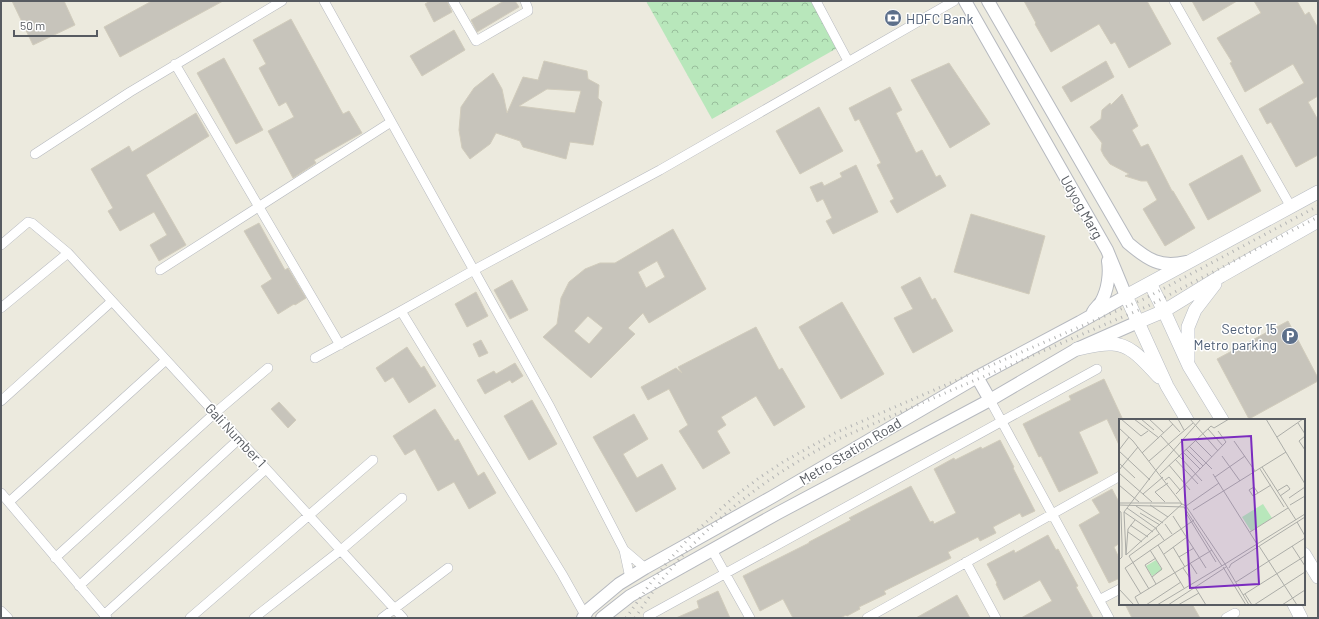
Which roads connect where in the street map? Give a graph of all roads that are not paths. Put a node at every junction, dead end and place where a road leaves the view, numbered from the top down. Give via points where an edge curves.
1 (282, 1) edge
2 (324, 1) edge
3 (453, 1) edge
4 (525, 1) edge
5 (816, 1) edge
6 (954, 1) edge
7 (965, 1) edge
8 (988, 1) edge
9 (1174, 1) edge
10 (848, 61) junction
11 (175, 64) junction
12 (391, 122) junction
13 (35, 154) dead end
14 (1318, 192) edge
15 (258, 207) junction
16 (1291, 207) junction
17 (1318, 221) edge
18 (1, 245) edge
19 (1107, 250) junction
20 (68, 253) junction
21 (1190, 262) junction
22 (160, 270) dead end
23 (474, 270) junction
24 (1221, 276) junction
25 (1150, 283) junction
26 (1126, 296) junction
27 (112, 301) junction
28 (1, 308) edge
29 (402, 311) junction
30 (1164, 311) junction
31 (1088, 317) junction
32 (1138, 322) junction
33 (340, 345) junction
34 (1077, 348) junction
35 (316, 358) dead end
36 (166, 360) junction
37 (1189, 366) junction
38 (268, 368) dead end
39 (1097, 369) dead end
40 (977, 377) junction
41 (1167, 386) junction
42 (990, 400) junction
43 (1, 401) edge
44 (215, 413) junction
45 (1186, 419) edge
46 (1221, 419) edge
47 (1001, 422) junction
48 (239, 439) junction
49 (373, 460) dead end
50 (266, 469) junction
51 (1119, 477) edge
52 (1, 493) edge
53 (402, 498) dead end
54 (9, 502) junction
55 (1052, 514) junction
56 (309, 515) junction
57 (341, 550) junction
58 (624, 550) junction
59 (712, 550) junction
60 (1305, 555) edge
61 (55, 558) junction
62 (966, 562) junction
63 (448, 568) dead end
64 (645, 568) junction
65 (1317, 572) edge
66 (726, 574) junction
67 (630, 578) junction
68 (79, 586) junction
69 (1119, 590) edge
70 (1099, 600) junction
71 (1294, 605) edge
72 (395, 609) junction
73 (1, 612) edge
74 (1235, 613) dead end
75 (648, 616) dead end
76 (106, 617) edge
77 (584, 617) edge
78 (8, 618) edge
79 (190, 618) edge
80 (254, 618) edge
81 (382, 618) edge
82 (403, 618) edge
83 (602, 618) edge
84 (750, 618) edge
85 (868, 618) edge
86 (996, 618) edge
87 (1110, 618) edge
88 (1226, 618) edge
89 (1301, 618) edge

1 - 11 street
2 - 12 street
3 - 4 street via 476,41 528,11
5 - 10 street
6 - 10 street
7 - 19 street, Udyog Marg
8 - 21 street, Udyog Marg via 1128,244 1142,256 1156,262 1173,265
9 - 16 street
10 - 23 street via 660,170
11 - 13 street
11 - 15 street
12 - 15 street
12 - 23 street
14 - 16 main road
15 - 22 street
15 - 33 street
16 - 21 main road
17 - 24 main road
18 - 20 street, Gali Number 1 via 28,222
19 - 26 street, Udyog Marg
19 - 31 street via 1110,267 1107,286 1101,302
20 - 27 street, Gali Number 1
20 - 28 street
21 - 25 main road
23 - 29 street
23 - 58 street via 550,407
24 - 30 main road
24 - 37 main road via 1195,310 1188,327
25 - 26 main road
25 - 30 main road
26 - 31 street, Metro Station Road
26 - 32 main road, Udyog Marg
27 - 36 street, Gali Number 1
27 - 43 street
29 - 33 street
29 - 77 street via 562,574
30 - 32 main road
30 - 37 main road
31 - 40 street, Metro Station Road
32 - 34 street, Metro Station Road
32 - 41 main road, Udyog Marg
33 - 35 street
34 - 41 main road via 1118,344 1140,357
34 - 42 street, Metro Station Road
36 - 44 street, Gali Number 1
36 - 54 street
37 - 46 main road
38 - 44 street
39 - 47 street
40 - 42 street
40 - 64 street, Metro Station Road
41 - 45 main road, Udyog Marg
42 - 47 street
42 - 59 street, Metro Station Road
44 - 48 street, Gali Number 1
44 - 61 street
47 - 55 street
47 - 66 street
48 - 50 street, Gali Number 1
48 - 68 street
49 - 56 street
50 - 56 street, Gali Number 1
50 - 76 street
51 - 55 street
52 - 54 street
53 - 57 street
54 - 61 street
55 - 62 street
55 - 70 street
56 - 57 street, Gali Number 1
56 - 79 street
57 - 72 street, Gali Number 1
57 - 80 street
58 - 64 street
58 - 67 street
59 - 66 street
59 - 83 street, Metro Station Road via 630,596
60 - 65 main road
61 - 68 street
62 - 85 street
62 - 86 street
63 - 72 street
64 - 67 street, Metro Station Road
66 - 75 street
66 - 84 street
67 - 77 street, Metro Station Road via 608,593 588,610
68 - 76 street
69 - 70 street
70 - 87 street
71 - 89 main road
72 - 81 street
72 - 82 street, Gali Number 1
73 - 78 street
74 - 88 street

